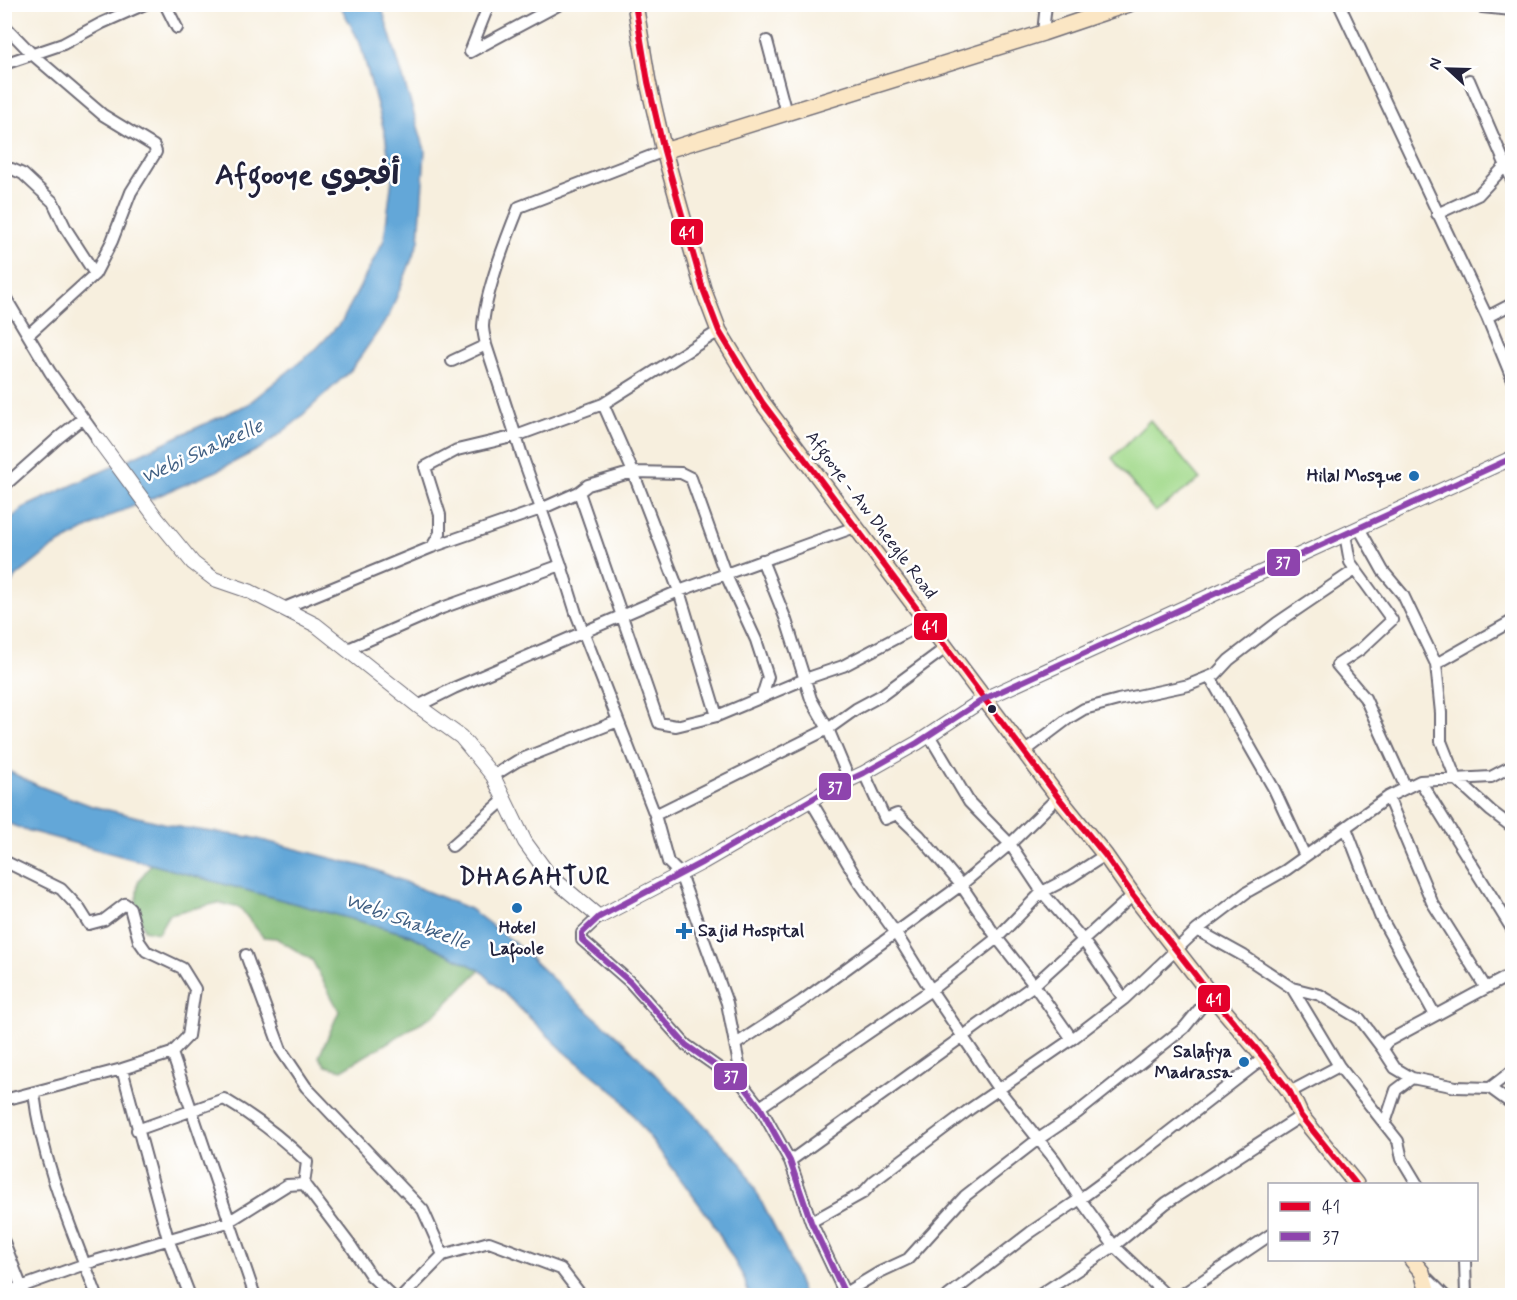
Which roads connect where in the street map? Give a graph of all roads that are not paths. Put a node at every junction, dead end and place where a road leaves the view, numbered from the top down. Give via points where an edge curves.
1 (145, 4) edge
2 (165, 4) edge
3 (489, 4) edge
4 (560, 4) edge
5 (635, 4) edge
6 (1046, 4) edge
7 (1129, 4) edge
8 (1339, 4) edge
9 (1481, 4) edge
10 (1512, 10) edge
11 (4, 26) edge
12 (177, 28) dead end
13 (1043, 33) junction
14 (767, 40) dead end
15 (33, 55) junction
16 (4, 64) edge
17 (1469, 80) dead end
18 (786, 113) junction
19 (664, 151) junction
20 (1509, 164) edge
21 (12, 169) dead end
22 (1512, 180) edge
23 (1437, 214) junction
24 (95, 274) junction
25 (4, 295) edge
26 (1512, 304) edge
27 (1487, 317) junction
28 (719, 331) junction
29 (28, 334) junction
30 (486, 345) junction
31 (452, 361) dead end
32 (1512, 378) edge
33 (603, 404) junction
34 (83, 418) junction
35 (516, 436) junction
36 (99, 439) joint
37 (1512, 460) edge
38 (633, 471) junction
39 (4, 486) edge
40 (579, 492) junction
41 (541, 510) junction
42 (855, 527) junction
43 (1359, 528) junction
44 (1345, 534) junction
45 (432, 547) junction
46 (762, 560) junction
47 (561, 565) junction
48 (1355, 570) junction
49 (725, 573) junction
50 (679, 591) junction
51 (284, 608) junction
52 (621, 615) junction
53 (1512, 621) edge
54 (927, 622) junction
55 (584, 632) junction
56 (947, 647) junction
57 (348, 649) junction
58 (1436, 664) junction
59 (1210, 677) junction
60 (805, 679) junction
61 (762, 696) junction
62 (984, 699) junction
63 (418, 706) junction
64 (717, 716) junction
65 (618, 721) junction
66 (828, 729) junction
67 (929, 735) junction
68 (1024, 752) junction
69 (1512, 766) edge
70 (864, 773) junction
71 (493, 776) junction
72 (849, 779) junction
73 (1456, 779) junction
74 (1420, 781) junction
75 (1406, 788) junction
76 (1058, 796) junction
77 (1388, 797) junction
78 (504, 800) junction
79 (811, 801) junction
80 (655, 816) junction
81 (1512, 827) edge
82 (1346, 828) junction
83 (1010, 844) junction
84 (452, 846) dead end
85 (1105, 855) junction
86 (1305, 856) junction
87 (4, 861) edge
88 (680, 874) junction
89 (961, 885) junction
90 (1042, 892) junction
91 (1133, 895) junction
92 (599, 917) junction
93 (1512, 929) edge
94 (1197, 930) junction
95 (895, 932) junction
96 (997, 938) junction
97 (1083, 940) junction
98 (1177, 948) junction
99 (246, 955) dead end
100 (1512, 974) edge
101 (1034, 985) junction
102 (1292, 988) junction
103 (1486, 988) junction
104 (931, 990) junction
105 (1211, 995) junction
106 (1124, 999) junction
107 (1435, 1015) junction
108 (964, 1037) junction
109 (1072, 1040) junction
110 (736, 1044) junction
111 (1382, 1048) junction
112 (172, 1053) junction
113 (1264, 1058) junction
114 (1339, 1066) junction
115 (122, 1069) junction
116 (1512, 1071) edge
117 (1412, 1078) junction
118 (743, 1085) junction
119 (1490, 1088) junction
120 (999, 1090) junction
121 (1290, 1092) junction
122 (34, 1093) junction
123 (4, 1100) edge
124 (1512, 1104) edge
125 (760, 1107) junction
126 (193, 1110) junction
127 (1301, 1116) junction
128 (1385, 1123) junction
129 (138, 1130) junction
130 (1037, 1140) junction
131 (790, 1161) junction
132 (1354, 1183) edge
133 (1416, 1183) edge
134 (304, 1184) junction
135 (1080, 1199) junction
136 (228, 1222) junction
137 (811, 1222) junction
138 (1268, 1236) edge
139 (168, 1239) junction
140 (4, 1242) edge
141 (1114, 1246) junction
142 (443, 1255) junction
143 (1413, 1261) edge
144 (1465, 1261) edge
145 (85, 1264) junction
146 (1422, 1272) junction
147 (23, 1292) edge
148 (4, 1293) edge
149 (845, 1294) edge
150 (97, 1296) edge
151 (190, 1296) edge
152 (255, 1296) edge
153 (392, 1296) edge
154 (403, 1296) edge
155 (582, 1296) edge
156 (948, 1296) edge
157 (1038, 1296) edge
158 (1167, 1296) edge
159 (1180, 1296) edge
160 (1429, 1296) edge
161 (1445, 1296) edge
162 (1466, 1296) edge

1 - 15 street
2 - 12 street
3 - 4 street via 470,52
5 - 19 main road, Afgooye - Aw Dheegle Road
6 - 13 street
7 - 13 main road
8 - 23 street
9 - 10 street via 1482,8
11 - 15 street
13 - 18 main road
14 - 18 street
15 - 16 street
15 - 24 street via 103,114 154,146 156,152 131,192
17 - 20 street
18 - 19 main road
19 - 28 main road, Afgooye - Aw Dheegle Road via 703,290
19 - 30 street via 519,207 488,298 483,326
20 - 22 street
20 - 23 street via 1478,195
21 - 24 street via 23,174 52,202
23 - 27 street
24 - 29 street
25 - 29 street
26 - 27 street
27 - 32 street
28 - 33 street
28 - 42 main road, Afgooye - Aw Dheegle Road via 762,402
29 - 34 street
30 - 31 street
30 - 35 street
33 - 35 street
33 - 38 street
34 - 36 street
34 - 39 street
35 - 41 street
35 - 45 street via 457,450 425,467 440,515 440,533
36 - 51 street via 193,562 214,579
37 - 43 street
38 - 40 street via 588,485
38 - 49 street via 681,473 691,478
38 - 50 street
40 - 41 street
40 - 52 street
41 - 45 street
41 - 47 street
42 - 46 street
42 - 54 main road, Afgooye - Aw Dheegle Road
43 - 44 street
43 - 58 street via 1383,571 1403,595
44 - 48 street
44 - 62 street
45 - 51 street
46 - 49 street
46 - 60 street
47 - 55 street
47 - 57 street via 442,608
48 - 59 street via 1277,623
48 - 75 street via 1392,620 1337,665 1365,698
49 - 50 street
49 - 61 street via 756,640 768,677
50 - 52 street
50 - 64 street
51 - 57 street
52 - 55 street
52 - 64 street via 659,723 676,726
53 - 58 street
54 - 56 main road, Afgooye - Aw Dheegle Road
54 - 60 street via 843,666
55 - 63 street
55 - 65 street
56 - 62 main road, Afgooye - Aw Dheegle Road
56 - 66 street
57 - 63 street
58 - 73 street via 1441,741
59 - 68 street via 1084,709
59 - 86 street via 1274,789
60 - 61 street
60 - 66 street
61 - 64 street
62 - 67 street
62 - 68 main road, Afgooye - Aw Dheegle Road
63 - 71 street via 461,737
65 - 71 street via 517,761
65 - 80 street
66 - 72 street
66 - 80 street
67 - 70 street
67 - 83 street via 969,802
68 - 76 main road, Afgooye - Aw Dheegle Road
69 - 73 street via 1491,777
70 - 72 street
70 - 89 street via 885,819 897,814
71 - 78 street
72 - 79 street
73 - 74 street
73 - 81 street
74 - 75 street
74 - 93 street
75 - 77 street
76 - 83 street
76 - 85 main road, Afgooye - Aw Dheegle Road
77 - 82 street
77 - 103 street via 1432,902
78 - 84 street
78 - 92 street via 525,842 549,875
79 - 88 street
79 - 95 street via 857,879
80 - 88 street via 668,862
82 - 86 street
82 - 107 street via 1380,916
83 - 89 street
83 - 90 street
85 - 90 street
85 - 91 main road, Afgooye - Aw Dheegle Road
86 - 94 street via 1247,892
87 - 112 street via 61,889 89,924 104,920 126,904 130,908 139,941 146,951 182,968 195,989 188,1036
88 - 92 street
88 - 110 street via 727,1003
89 - 95 street
89 - 96 street
90 - 96 street
90 - 97 street
91 - 97 street
91 - 98 main road, Afgooye - Aw Dheegle Road
92 - 118 street via 585,928 582,940 630,982 687,1045
94 - 98 street
94 - 102 street
95 - 104 street
95 - 110 street
96 - 101 street
96 - 104 street
97 - 101 street
97 - 106 street
98 - 105 main road, Afgooye - Aw Dheegle Road
98 - 106 street
99 - 142 street via 281,1050 306,1087 423,1210
100 - 103 street
101 - 108 street
101 - 109 street
102 - 111 street via 1320,995 1360,1019
102 - 114 street
103 - 107 street
104 - 108 street
104 - 125 street
105 - 113 main road, Afgooye - Aw Dheegle Road
105 - 130 street via 1184,1028
106 - 109 street
107 - 111 street
108 - 120 street
108 - 131 street
109 - 120 street
110 - 118 street
111 - 117 street via 1395,1068
112 - 115 street
112 - 126 street
113 - 121 main road, Afgooye - Aw Dheegle Road
113 - 135 street
114 - 121 street
114 - 128 street
115 - 122 street
115 - 129 street
116 - 119 street
117 - 119 street via 1456,1087
117 - 128 street via 1396,1090
118 - 125 street
119 - 124 street
120 - 130 street
120 - 137 street via 863,1192
121 - 127 main road, Afgooye - Aw Dheegle Road
122 - 123 street
122 - 145 street via 38,1126 52,1174
125 - 131 street
126 - 129 street
126 - 134 street via 224,1099 253,1116 307,1162
126 - 136 street
127 - 132 main road, Afgooye - Aw Dheegle Road
127 - 141 street via 1166,1203
128 - 133 street via 1398,1141 1402,1159
129 - 139 street
130 - 135 street
130 - 149 street via 964,1196 908,1259
131 - 137 street
134 - 136 street via 287,1185
134 - 153 street via 371,1276
135 - 141 street
135 - 156 street
136 - 139 street
136 - 152 street
137 - 149 street
138 - 159 street
139 - 145 street
139 - 151 street
140 - 147 street
141 - 157 street
141 - 158 street
142 - 154 street
142 - 155 street via 489,1242 561,1269
143 - 146 main road
144 - 162 street
145 - 147 street
145 - 150 street
146 - 160 main road
146 - 161 street
147 - 148 street

